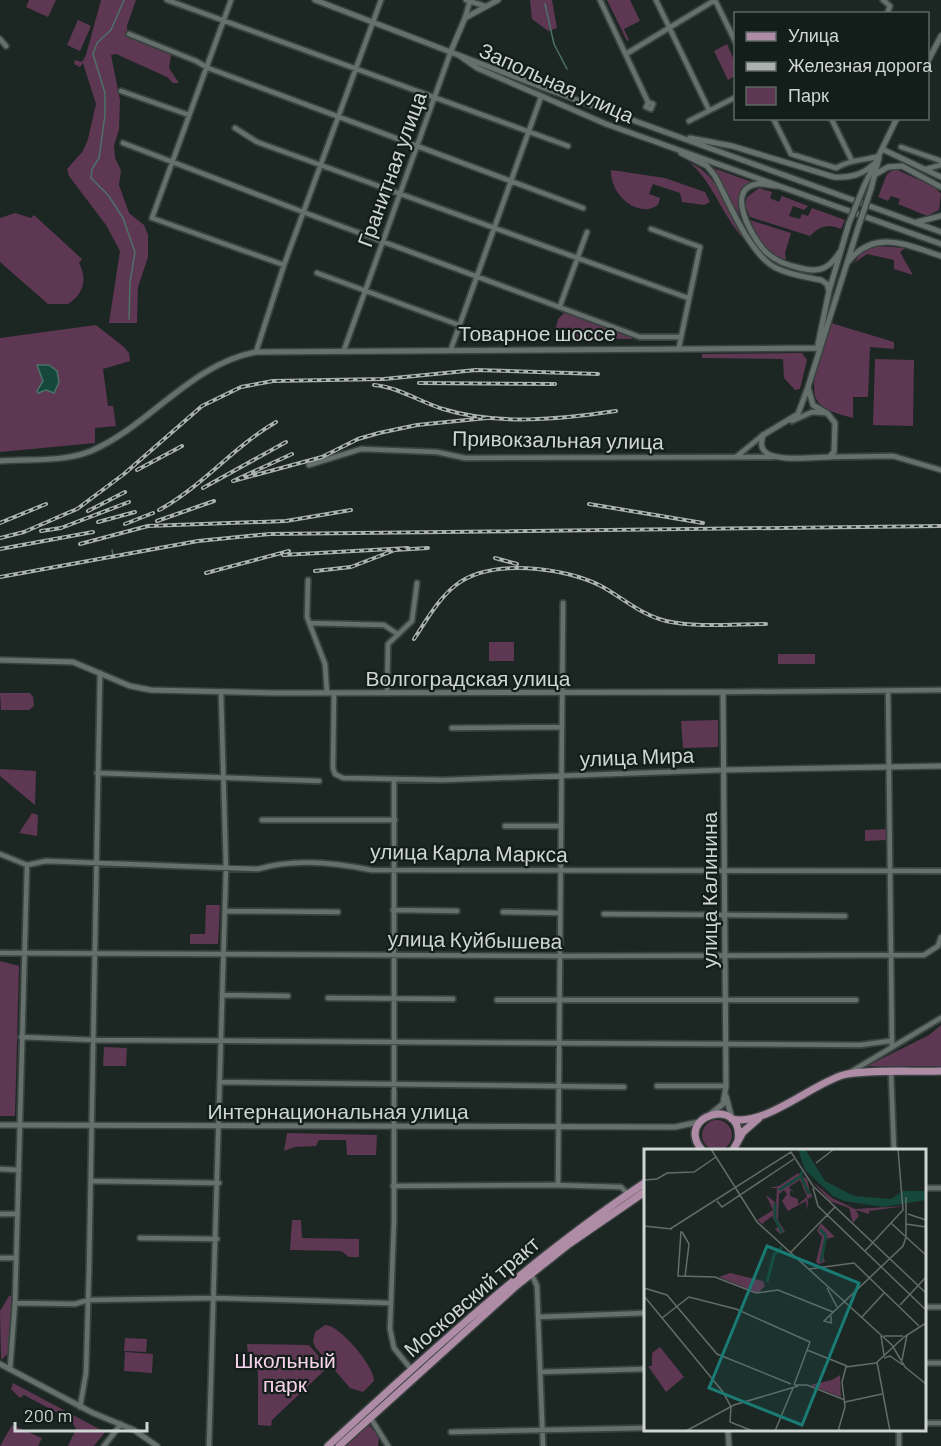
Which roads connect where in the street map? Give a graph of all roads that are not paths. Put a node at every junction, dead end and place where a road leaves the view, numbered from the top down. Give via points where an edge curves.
1 (167, 0) edge
2 (231, 0) edge
3 (315, 0) edge
4 (381, 0) edge
5 (469, 0) edge
6 (498, 0) edge
7 (600, 0) edge
8 (656, 0) edge
9 (715, 0) edge
10 (883, 0) edge
11 (485, 6) junction
12 (888, 12) edge
13 (465, 18) junction
14 (372, 21) junction
15 (224, 22) junction
16 (670, 29) junction
17 (129, 34) dead end
18 (941, 36) edge
19 (0, 39) edge
20 (734, 41) edge
21 (6, 46) dead end
22 (451, 51) junction
23 (626, 54) junction
24 (929, 58) edge
25 (208, 68) junction
26 (355, 68) junction
27 (121, 91) dead end
28 (434, 97) junction
29 (541, 97) junction
30 (734, 98) edge
31 (648, 102) dead end
32 (709, 110) junction
33 (189, 116) junction
34 (338, 117) junction
35 (774, 120) edge
36 (832, 120) edge
37 (896, 120) edge
38 (689, 122) dead end
39 (236, 128) dead end
40 (529, 131) junction
41 (678, 136) junction
42 (123, 143) dead end
43 (416, 146) junction
44 (568, 146) dead end
45 (902, 147) dead end
46 (675, 149) junction
47 (882, 149) junction
48 (879, 156) junction
49 (851, 159) junction
50 (941, 161) edge
51 (172, 164) junction
52 (874, 164) junction
53 (941, 165) edge
54 (320, 166) junction
55 (926, 169) junction
56 (876, 174) junction
57 (941, 177) edge
58 (511, 180) junction
59 (783, 186) junction
60 (941, 188) edge
61 (400, 194) junction
62 (583, 208) dead end
63 (303, 212) junction
64 (941, 216) edge
65 (915, 222) junction
66 (494, 227) junction
67 (651, 230) dead end
68 (587, 232) dead end
69 (941, 232) edge
70 (382, 241) junction
71 (941, 244) edge
72 (839, 253) junction
73 (941, 256) edge
74 (578, 257) junction
75 (284, 265) junction
76 (845, 265) junction
77 (317, 273) dead end
78 (476, 274) junction
79 (364, 291) junction
80 (829, 291) junction
81 (688, 298) junction
82 (560, 306) junction
83 (459, 325) junction
84 (640, 337) junction
85 (680, 337) junction
86 (680, 347) junction
87 (639, 348) junction
88 (818, 348) junction
89 (451, 349) junction
90 (344, 350) junction
91 (256, 352) junction
92 (808, 387) junction
93 (828, 414) junction
94 (792, 420) junction
95 (763, 435) junction
96 (736, 457) junction
97 (776, 457) junction
98 (829, 457) junction
99 (0, 461) edge
100 (309, 465) dead end
101 (941, 470) edge
102 (308, 580) dead end
103 (417, 583) dead end
104 (563, 603) dead end
105 (309, 623) junction
106 (396, 633) junction
107 (0, 660) edge
108 (100, 673) junction
109 (941, 690) edge
110 (888, 691) junction
111 (221, 692) junction
112 (723, 692) junction
113 (327, 693) junction
114 (334, 693) junction
115 (387, 693) junction
116 (561, 693) junction
117 (561, 727) junction
118 (452, 729) dead end
119 (941, 766) edge
120 (889, 767) junction
121 (723, 770) junction
122 (97, 774) junction
123 (561, 776) junction
124 (223, 779) junction
125 (319, 781) dead end
126 (394, 781) junction
127 (262, 820) dead end
128 (395, 820) junction
129 (505, 826) dead end
130 (559, 826) junction
131 (0, 854) edge
132 (27, 865) junction
133 (96, 865) junction
134 (226, 868) junction
135 (395, 869) junction
136 (559, 870) junction
137 (724, 871) junction
138 (941, 871) edge
139 (889, 872) junction
140 (393, 909) junction
141 (225, 910) junction
142 (457, 910) dead end
143 (338, 912) dead end
144 (503, 912) dead end
145 (559, 913) junction
146 (604, 914) dead end
147 (724, 915) junction
148 (845, 916) dead end
149 (941, 937) edge
150 (0, 953) edge
151 (23, 953) junction
152 (95, 953) junction
153 (224, 953) junction
154 (393, 954) junction
155 (890, 955) junction
156 (724, 956) junction
157 (560, 957) junction
158 (222, 995) junction
159 (288, 996) dead end
160 (328, 998) dead end
161 (393, 999) junction
162 (453, 999) dead end
163 (725, 999) junction
164 (497, 1000) dead end
165 (559, 1000) junction
166 (856, 1000) dead end
167 (941, 1018) edge
168 (21, 1037) junction
169 (94, 1040) junction
170 (220, 1041) junction
171 (393, 1041) junction
172 (890, 1041) junction
173 (560, 1042) junction
174 (725, 1044) junction
175 (892, 1047) junction
176 (941, 1071) edge
177 (891, 1073) junction
178 (847, 1074) junction
179 (220, 1082) junction
180 (392, 1084) junction
181 (657, 1086) dead end
182 (624, 1087) dead end
183 (725, 1087) junction
184 (561, 1088) junction
185 (769, 1112) junction
186 (705, 1117) junction
187 (732, 1119) junction
188 (0, 1125) edge
189 (20, 1125) junction
190 (91, 1127) junction
191 (219, 1127) junction
192 (393, 1127) junction
193 (560, 1127) junction
194 (676, 1127) junction
195 (696, 1139) junction
196 (735, 1147) edge
197 (691, 1149) edge
198 (701, 1149) edge
199 (894, 1149) edge
200 (0, 1169) edge
201 (19, 1170) junction
202 (91, 1181) junction
203 (644, 1183) edge
204 (219, 1184) junction
205 (558, 1185) junction
206 (393, 1186) junction
207 (644, 1192) edge
208 (628, 1194) junction
209 (0, 1214) edge
210 (16, 1214) junction
211 (140, 1238) dead end
212 (217, 1239) junction
213 (0, 1258) edge
214 (16, 1258) junction
215 (531, 1273) junction
216 (215, 1298) junction
217 (88, 1300) junction
218 (15, 1303) junction
219 (390, 1303) junction
220 (644, 1313) edge
221 (538, 1317) junction
222 (0, 1364) edge
223 (10, 1369) junction
224 (411, 1369) junction
225 (644, 1369) edge
226 (540, 1372) junction
227 (80, 1407) junction
228 (370, 1417) junction
229 (121, 1424) junction
230 (644, 1428) edge
231 (451, 1431) dead end
232 (543, 1431) junction
233 (728, 1431) edge
234 (104, 1446) edge
235 (157, 1446) edge
236 (209, 1446) edge
237 (328, 1446) edge
238 (339, 1446) edge
239 (388, 1446) edge
240 (543, 1446) edge
241 (729, 1446) edge

1 - 15 street
2 - 15 street
3 - 14 street
4 - 14 street
5 - 11 street
5 - 13 street, Гранитная улица
6 - 11 street
7 - 23 street
8 - 16 street
9 - 16 street
9 - 20 street
10 - 12 street via 891,6
11 - 13 street
13 - 22 street, Гранитная улица
14 - 22 street
14 - 26 street
15 - 25 street
15 - 26 street
16 - 23 street
16 - 32 street
17 - 25 street
18 - 24 street
19 - 21 street
22 - 28 street, Гранитная улица
22 - 29 street, Запольная улица via 477,68
22 - 41 street, Запольная улица
23 - 31 street
25 - 33 street
25 - 34 street
26 - 28 street
26 - 34 street
27 - 33 street
28 - 40 street
28 - 43 street, Гранитная улица
29 - 40 street
29 - 46 street, Запольная улица
30 - 32 street
32 - 38 street
33 - 51 street
34 - 43 street
34 - 54 street
35 - 49 street via 791,154 836,168
36 - 49 street
37 - 47 street
39 - 54 street via 257,142
40 - 44 street
40 - 58 street
41 - 52 street via 732,147 834,177 847,178
41 - 65 street, Запольная улица
42 - 51 street
43 - 58 street
43 - 61 street, Гранитная улица
45 - 50 street
46 - 59 street, Запольная улица
46 - 80 street via 707,166 765,261 821,280
47 - 48 street
47 - 55 street
48 - 49 street
48 - 52 street
48 - 56 street
51 - 63 street
51 - 75 street via 152,218
52 - 72 street, bridge
53 - 55 street
54 - 61 street
54 - 63 street
55 - 57 street
56 - 60 street via 888,167 902,166
56 - 76 street, bridge
58 - 62 street
58 - 66 street
59 - 71 street, Запольная улица
59 - 72 street via 757,184 746,190 741,200 743,213 766,252 787,265 813,271 831,265
61 - 66 street
61 - 70 street, Гранитная улица
63 - 70 street
63 - 75 street
64 - 65 street
65 - 69 street, Запольная улица
66 - 74 street
66 - 78 street
67 - 81 street via 700,247
68 - 74 street
70 - 78 street
70 - 79 street, Гранитная улица
72 - 80 street
73 - 76 street via 904,244 877,242 859,248
74 - 81 street
74 - 82 street
75 - 91 street
76 - 88 street
77 - 79 street
78 - 82 street
78 - 83 street
79 - 83 street
79 - 90 street, Гранитная улица
80 - 88 street
81 - 85 street
82 - 84 street
83 - 89 street
84 - 85 street
84 - 87 street
85 - 86 street
86 - 87 street, Товарное шоссе
86 - 88 street, Товарное шоссе
87 - 89 street, Товарное шоссе
88 - 92 street
89 - 90 street, Товарное шоссе
90 - 91 street, Товарное шоссе
91 - 99 street, Товарное шоссе via 237,355 205,370 91,451
92 - 93 street via 813,405
92 - 94 street
93 - 94 street via 812,412
93 - 98 street via 836,429 836,446
94 - 95 street
95 - 96 street
95 - 97 street via 763,450
96 - 97 street, Привокзальная улица
96 - 100 street, Привокзальная улица via 465,458 361,448
97 - 98 street, Привокзальная улица
98 - 101 street via 893,456
102 - 105 street
103 - 106 street via 412,621
104 - 116 street
105 - 106 street via 384,625
105 - 113 street via 325,664
106 - 115 street via 388,644
107 - 108 street, Волгоградская улица via 73,662
108 - 111 street, Волгоградская улица via 141,688
108 - 122 street
109 - 110 street, Волгоградская улица
110 - 112 street, Волгоградская улица
110 - 120 street
111 - 113 street, Волгоградская улица
111 - 124 street
112 - 116 street, Волгоградская улица
112 - 121 street, улица Калинина
113 - 114 street, Волгоградская улица
114 - 115 street, Волгоградская улица
114 - 126 street, улица Мира via 335,774 343,778
115 - 116 street, Волгоградская улица
116 - 117 street
117 - 118 street
117 - 123 street
119 - 120 street, улица Мира
120 - 121 street, улица Мира
120 - 139 street
121 - 123 street, улица Мира
121 - 137 street, улица Калинина
122 - 124 street
122 - 133 street
123 - 126 street, улица Мира
123 - 130 street
124 - 125 street
124 - 134 street
126 - 128 street
127 - 128 street
128 - 135 street
129 - 130 street
130 - 136 street
131 - 132 street, улица Карла Маркса
132 - 133 street, улица Карла Маркса via 46,861
132 - 151 street
133 - 134 street, улица Карла Маркса
133 - 152 street
134 - 135 street, улица Карла Маркса via 343,863 371,870
134 - 141 street
135 - 136 street, улица Карла Маркса
135 - 140 street
136 - 137 street, улица Карла Маркса
136 - 145 street
137 - 139 street, улица Карла Маркса
137 - 147 street, улица Калинина
138 - 139 street, улица Карла Маркса
139 - 155 street
140 - 142 street
140 - 154 street
141 - 143 street
141 - 153 street
144 - 145 street
145 - 157 street
146 - 147 street
147 - 148 street
147 - 156 street, улица Калинина
149 - 155 street, улица Куйбышева via 938,946 924,955
150 - 151 street, улица Куйбышева
151 - 152 street, улица Куйбышева
151 - 168 street
152 - 153 street, улица Куйбышева
152 - 169 street
153 - 154 street, улица Куйбышева
153 - 158 street
154 - 157 street, улица Куйбышева
154 - 161 street
155 - 156 street, улица Куйбышева
155 - 172 street
156 - 157 street, улица Куйбышева
156 - 163 street, улица Калинина
157 - 165 street
158 - 159 street
158 - 170 street
160 - 161 street
161 - 162 street
161 - 171 street
163 - 165 street
163 - 166 street
163 - 174 street, улица Калинина
164 - 165 street
165 - 173 street
167 - 175 street
168 - 169 street
168 - 189 street
169 - 170 street
169 - 190 street
170 - 171 street
170 - 179 street
171 - 173 street
171 - 180 street
172 - 174 street via 860,1045
172 - 175 street
173 - 174 street
173 - 184 street
174 - 183 street, улица Калинина
175 - 178 street
176 - 177 main road
177 - 178 main road
177 - 199 street
178 - 185 main road
179 - 180 street
179 - 191 street
180 - 184 street
180 - 192 street
181 - 183 street
182 - 184 street
183 - 186 street, улица Калинина via 721,1107
183 - 187 street, улица Калинина
184 - 193 street
185 - 187 main road via 745,1120
185 - 196 main road via 748,1126
186 - 187 main road via 719,1113
186 - 194 street, Интернациональная улица via 693,1125
186 - 195 main road via 696,1129
187 - 196 main road via 738,1129
188 - 189 street, Интернациональная улица
189 - 190 street, Интернациональная улица
189 - 201 street
190 - 191 street, Интернациональная улица
190 - 202 street
191 - 192 street, Интернациональная улица
191 - 204 street
192 - 193 street, Интернациональная улица
192 - 206 street
193 - 194 street, Интернациональная улица
193 - 205 street
194 - 195 street, Интернациональная улица via 689,1131
195 - 197 main road
195 - 198 main road
200 - 201 street
201 - 210 street
202 - 204 street
202 - 217 street
203 - 208 main road, Московский тракт
204 - 212 street
205 - 206 street
205 - 208 street via 619,1187
206 - 219 street
207 - 215 main road, Московский тракт
208 - 224 main road, Московский тракт via 512,1280
209 - 210 street
210 - 214 street
211 - 212 street
212 - 216 street
213 - 214 street
214 - 218 street
215 - 221 street via 536,1282
215 - 228 main road, Московский тракт
216 - 217 street
216 - 219 street
216 - 236 street
217 - 218 street via 75,1304
217 - 227 street via 86,1373
218 - 223 street
219 - 224 street via 392,1343
220 - 221 street
221 - 226 street
222 - 223 street
223 - 227 street
224 - 237 main road, Московский тракт
225 - 226 street
226 - 232 street
227 - 229 street
228 - 238 main road, Московский тракт
228 - 239 street
229 - 234 street
229 - 235 street
230 - 232 street
231 - 232 street
232 - 240 street
233 - 241 street

